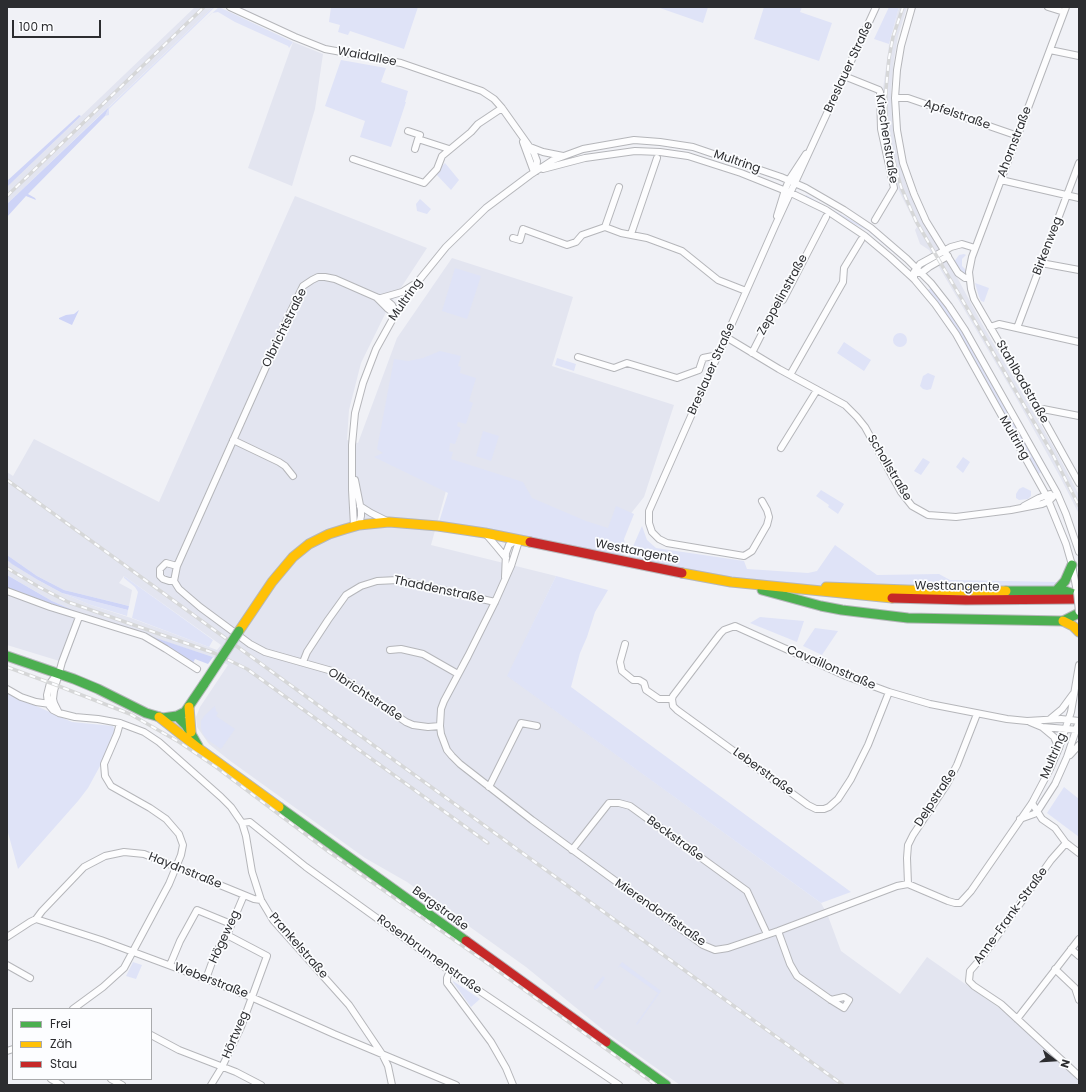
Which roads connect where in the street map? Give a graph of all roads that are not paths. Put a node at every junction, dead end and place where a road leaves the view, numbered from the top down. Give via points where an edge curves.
1 (230, 7) edge
2 (876, 7) edge
3 (912, 7) edge
4 (1048, 7) edge
5 (1065, 10) edge
6 (1050, 50) junction
7 (1079, 56) edge
8 (844, 76) junction
9 (895, 98) junction
10 (502, 108) junction
11 (408, 131) dead end
12 (1018, 136) junction
13 (522, 138) junction
14 (418, 139) junction
15 (530, 147) junction
16 (811, 148) junction
17 (415, 149) dead end
18 (449, 149) junction
19 (563, 156) junction
20 (657, 158) dead end
21 (353, 159) dead end
22 (1079, 163) edge
23 (535, 172) junction
24 (789, 180) junction
25 (1001, 180) junction
26 (795, 183) junction
27 (619, 186) dead end
28 (785, 190) junction
29 (791, 193) junction
30 (1066, 196) junction
31 (1079, 198) edge
32 (826, 217) dead end
33 (875, 220) dead end
34 (775, 226) junction
35 (605, 227) junction
36 (631, 234) junction
37 (513, 238) dead end
38 (861, 240) dead end
39 (975, 248) junction
40 (944, 250) junction
41 (948, 256) junction
42 (1041, 263) junction
43 (1079, 270) edge
44 (921, 272) junction
45 (914, 273) junction
46 (969, 278) junction
47 (416, 284) junction
48 (746, 291) junction
49 (378, 298) junction
50 (396, 314) junction
51 (990, 327) junction
52 (1017, 328) junction
53 (726, 337) junction
54 (1079, 342) edge
55 (752, 353) junction
56 (718, 355) junction
57 (578, 357) dead end
58 (790, 375) junction
59 (817, 390) junction
60 (1040, 411) junction
61 (1079, 416) edge
62 (233, 440) junction
63 (781, 448) dead end
64 (353, 471) junction
65 (294, 476) dead end
66 (1079, 483) edge
67 (1057, 493) junction
68 (1047, 498) junction
69 (762, 501) dead end
70 (360, 506) junction
71 (389, 522) junction
72 (356, 526) junction
73 (485, 533) junction
74 (518, 541) junction
75 (1079, 552) edge
76 (506, 558) junction
77 (1072, 565) junction
78 (177, 566) junction
79 (504, 580) junction
80 (174, 581) junction
81 (731, 582) junction
82 (785, 587) junction
83 (7, 591) edge
84 (1056, 592) junction
85 (1077, 595) edge
86 (495, 602) junction
87 (1077, 614) edge
88 (80, 617) junction
89 (1063, 621) junction
90 (1079, 632) edge
91 (625, 644) dead end
92 (390, 650) dead end
93 (7, 656) edge
94 (303, 662) junction
95 (1079, 665) edge
96 (197, 669) dead end
97 (58, 673) junction
98 (458, 674) junction
99 (7, 688) edge
100 (1075, 691) junction
101 (889, 692) junction
102 (672, 699) junction
103 (51, 704) junction
104 (189, 707) junction
105 (978, 714) junction
106 (177, 716) junction
107 (159, 717) junction
108 (1050, 719) junction
109 (1068, 720) junction
110 (1027, 721) junction
111 (1079, 721) edge
112 (120, 723) junction
113 (440, 726) junction
114 (537, 726) dead end
115 (1042, 727) junction
116 (1066, 729) junction
117 (1078, 730) edge
118 (187, 735) junction
119 (1079, 745) edge
120 (1059, 748) junction
121 (1067, 757) junction
122 (489, 787) junction
123 (1032, 803) junction
124 (1037, 812) junction
125 (1020, 818) junction
126 (242, 823) junction
127 (1066, 842) junction
128 (572, 850) junction
129 (1079, 853) edge
130 (176, 867) junction
131 (908, 884) junction
132 (244, 895) junction
133 (261, 900) junction
134 (36, 919) junction
135 (231, 924) junction
136 (778, 931) junction
137 (767, 934) junction
138 (227, 935) junction
139 (7, 937) edge
140 (1079, 939) edge
141 (1071, 949) junction
142 (133, 951) junction
143 (1079, 956) edge
144 (7, 965) edge
145 (170, 965) junction
146 (1056, 969) junction
147 (450, 971) junction
148 (30, 978) dead end
149 (206, 979) junction
150 (251, 996) junction
151 (831, 1000) dead end
152 (1079, 1000) edge
153 (74, 1008) edge
154 (1017, 1019) junction
155 (152, 1036) edge
156 (382, 1054) junction
157 (222, 1067) junction
158 (1079, 1076) edge
159 (113, 1080) edge
160 (122, 1085) edge
161 (211, 1085) edge
162 (261, 1085) edge
163 (392, 1085) edge
164 (456, 1085) edge
165 (513, 1085) edge
166 (619, 1085) edge
167 (666, 1085) edge

1 - 10 street, Waidallee via 325,49 401,63 482,91
2 - 8 street, Breslauer Straße
3 - 9 street via 901,46
4 - 5 street
5 - 6 street, Ahornstraße
6 - 7 street
6 - 12 street, Ahornstraße
8 - 16 street, Breslauer Straße
8 - 33 street, Kirschenstraße via 880,92 881,129 894,188
9 - 12 street, Apfelstraße via 908,98
9 - 40 street via 897,130 908,176 926,221
10 - 13 street, Waidallee
10 - 18 street via 478,124
11 - 14 street via 420,135
12 - 25 street, Ahornstraße
13 - 15 street, Waidallee
13 - 23 street, Waidallee
14 - 17 street
14 - 18 street
15 - 19 street
15 - 23 street, Waidallee via 538,161
16 - 24 street, Breslauer Straße
16 - 26 street, Breslauer Straße
18 - 21 street via 424,183
19 - 23 street, Multring
19 - 24 street, Multring via 596,146 634,140 658,142 693,147
20 - 36 street
22 - 30 street, Birkenweg
23 - 28 street, Multring via 600,155 635,151 660,152 688,156
23 - 47 street, Multring via 486,208 446,247
24 - 26 street, Multring
24 - 28 street, Breslauer Straße
25 - 30 street
25 - 39 street, Ahornstraße
26 - 29 street, Breslauer Straße
26 - 45 street, Multring via 871,228 889,242
27 - 35 street
28 - 29 street, Multring
28 - 34 street, Breslauer Straße
29 - 34 street, Breslauer Straße
29 - 45 street, Multring via 854,227 900,266
30 - 31 street
30 - 42 street, Birkenweg
32 - 55 street, Zeppelinstraße via 784,300 778,302
34 - 48 street, Breslauer Straße
35 - 36 street
35 - 37 street via 582,235 576,242 567,245 523,229 520,240
36 - 48 street via 682,252 718,280
38 - 58 street via 844,268 843,282
39 - 40 street via 957,244
39 - 46 street, Ahornstraße
40 - 41 street
40 - 45 street via 924,261
41 - 44 street
41 - 46 street via 960,276
42 - 43 street
42 - 52 street, Birkenweg
44 - 45 street, Multring
44 - 67 street, Multring via 965,330
45 - 68 street, Multring via 956,334
46 - 51 street, Stahlbadstraße via 974,299
47 - 49 street via 402,292
47 - 50 street, Multring
48 - 53 street, Breslauer Straße
49 - 50 street, Olbrichtstraße
49 - 62 street, Olbrichtstraße via 335,279 318,277 307,283 300,291
50 - 64 street, Multring via 376,349 363,383 352,445
51 - 52 street via 999,324
51 - 60 street, Stahlbadstraße
52 - 54 street
53 - 55 street, Schollstraße
53 - 56 street, Breslauer Straße
55 - 58 street, Schollstraße
56 - 57 street via 703,358 699,370 677,378 627,362 614,368
56 - 69 street, Breslauer Straße via 649,511 649,523 652,532 667,543 744,556 752,551 769,521
58 - 59 street, Schollstraße
59 - 63 street
59 - 68 street, Schollstraße via 845,405 857,417 901,492 912,506 928,515 956,517 1011,510
60 - 61 street via 1043,409
60 - 66 street, Stahlbadstraße
62 - 65 street via 279,462
62 - 78 street, Olbrichtstraße
64 - 70 street, Multring
64 - 72 street, Multring via 352,490
67 - 68 street, Schollstraße
67 - 75 street, Multring
68 - 77 street, Multring
70 - 71 street
70 - 72 street, Multring via 361,516
71 - 72 main road, Westtangente
71 - 73 main road, Westtangente
72 - 104 main road, Westtangente, bridge via 329,534 309,544 293,557 272,582
73 - 74 main road, Westtangente
73 - 76 street
74 - 76 street, Mierendorffstraße via 509,545
74 - 79 street, Mierendorffstraße
74 - 81 main road, Westtangente
76 - 79 street, Mierendorffstraße
77 - 84 main road via 1065,581
77 - 85 street, Multring
78 - 80 street, Olbrichtstraße
78 - 80 street, Olbrichtstraße via 166,564 160,569 160,576 163,579
79 - 86 street, Mierendorffstraße
80 - 94 street, Olbrichtstraße via 200,607 250,644 265,652
81 - 82 main road, Westtangente
81 - 89 main road via 821,606 908,618
82 - 84 main road
82 - 85 main road, Westtangente via 909,599 1000,600
83 - 88 street
84 - 85 main road
85 - 87 street, Multring, bridge
86 - 94 street, Thaddenstraße via 398,580 377,580 346,595 307,652
86 - 98 street, Mierendorffstraße
87 - 89 main road
88 - 96 street via 144,636
88 - 97 street
89 - 90 main road
91 - 102 street via 620,662 622,671 633,680 644,683 646,690 659,699
92 - 98 street via 401,649 422,654
93 - 97 main road
94 - 113 street, Olbrichtstraße via 332,671 406,722 419,727
95 - 100 street, Multring
97 - 103 street
97 - 107 main road
98 - 113 street, Mierendorffstraße via 442,705
99 - 103 street via 21,697
100 - 108 street via 1062,709
100 - 109 street, Multring
101 - 102 street, Cavaillonstraße via 844,675 735,626 720,634
101 - 102 street, Leberstraße via 851,779 838,799 824,809 808,805 677,710
101 - 105 street, Cavaillonstraße
103 - 112 street, Prankelstraße via 59,713
104 - 106 main road
104 - 118 main road
105 - 110 street, Cavaillonstraße
105 - 131 street, Delpstraße via 955,770 916,828 908,845
106 - 107 main road
106 - 118 main road via 178,724
107 - 118 main road, Bergstraße
108 - 109 street, Cavaillonstraße
108 - 110 street, Cavaillonstraße
109 - 111 street, Cavaillonstraße
109 - 116 street, Multring
110 - 115 street, Cavaillonstraße
111 - 117 street, Multring
112 - 126 street, Prankelstraße via 136,728 159,742 221,797
112 - 130 street via 104,764 105,776 111,786 150,808 179,834 183,846
113 - 122 street, Mierendorffstraße via 444,742 452,756
114 - 122 street via 520,723
115 - 116 street, Cavaillonstraße
115 - 120 street, Cavaillonstraße via 1054,737
116 - 117 street, Cavaillonstraße
116 - 120 street, Multring
117 - 121 street, Multring
118 - 167 main road, Bergstraße via 202,751
119 - 121 street
120 - 123 street, Multring
121 - 124 street, Multring via 1055,784
122 - 128 street, Mierendorffstraße
123 - 124 street
123 - 125 street, Multring
124 - 125 street
124 - 127 street
125 - 131 street, Multring via 981,878 960,903
126 - 133 street, Prankelstraße via 252,872
126 - 147 street, Rosenbrunnenstraße via 250,822 306,867
127 - 129 street
127 - 154 street, Anne-Frank-Straße via 970,971 970,981 974,986 1001,1004
128 - 137 street, Mierendorffstraße via 703,945 715,950 728,948
128 - 137 street, Beckstraße via 609,803 630,806 746,891
130 - 132 street, Haydnstraße
130 - 134 street, Haydnstraße via 144,854 124,852 105,856 84,867
130 - 142 street
131 - 136 street, Mierendorffstraße
132 - 133 street, Haydnstraße
132 - 135 street, Högeweg
133 - 156 street, Prankelstraße via 273,920 349,1005
134 - 139 street, Haydnstraße
134 - 142 street, Weberstraße
135 - 138 street, Högeweg
135 - 145 street via 197,910
136 - 137 street, Mierendorffstraße
136 - 151 street via 797,976
138 - 149 street, Högeweg via 215,954
138 - 150 street, Hörtweg via 267,956
140 - 141 street
141 - 143 street
141 - 146 street
142 - 145 street, Weberstraße
142 - 153 street via 119,974
144 - 148 street
145 - 149 street, Weberstraße
146 - 152 street via 1075,988
146 - 154 street
147 - 165 street via 447,983 491,1042
147 - 166 street, Rosenbrunnenstraße
149 - 150 street, Weberstraße
150 - 156 street, Weberstraße
150 - 157 street, Hörtweg via 241,1027
154 - 158 street
155 - 157 street via 179,1050
156 - 163 street, Prankelstraße via 388,1066
156 - 164 street, Weberstraße
157 - 161 street, Hörtweg
157 - 162 street
159 - 160 street

